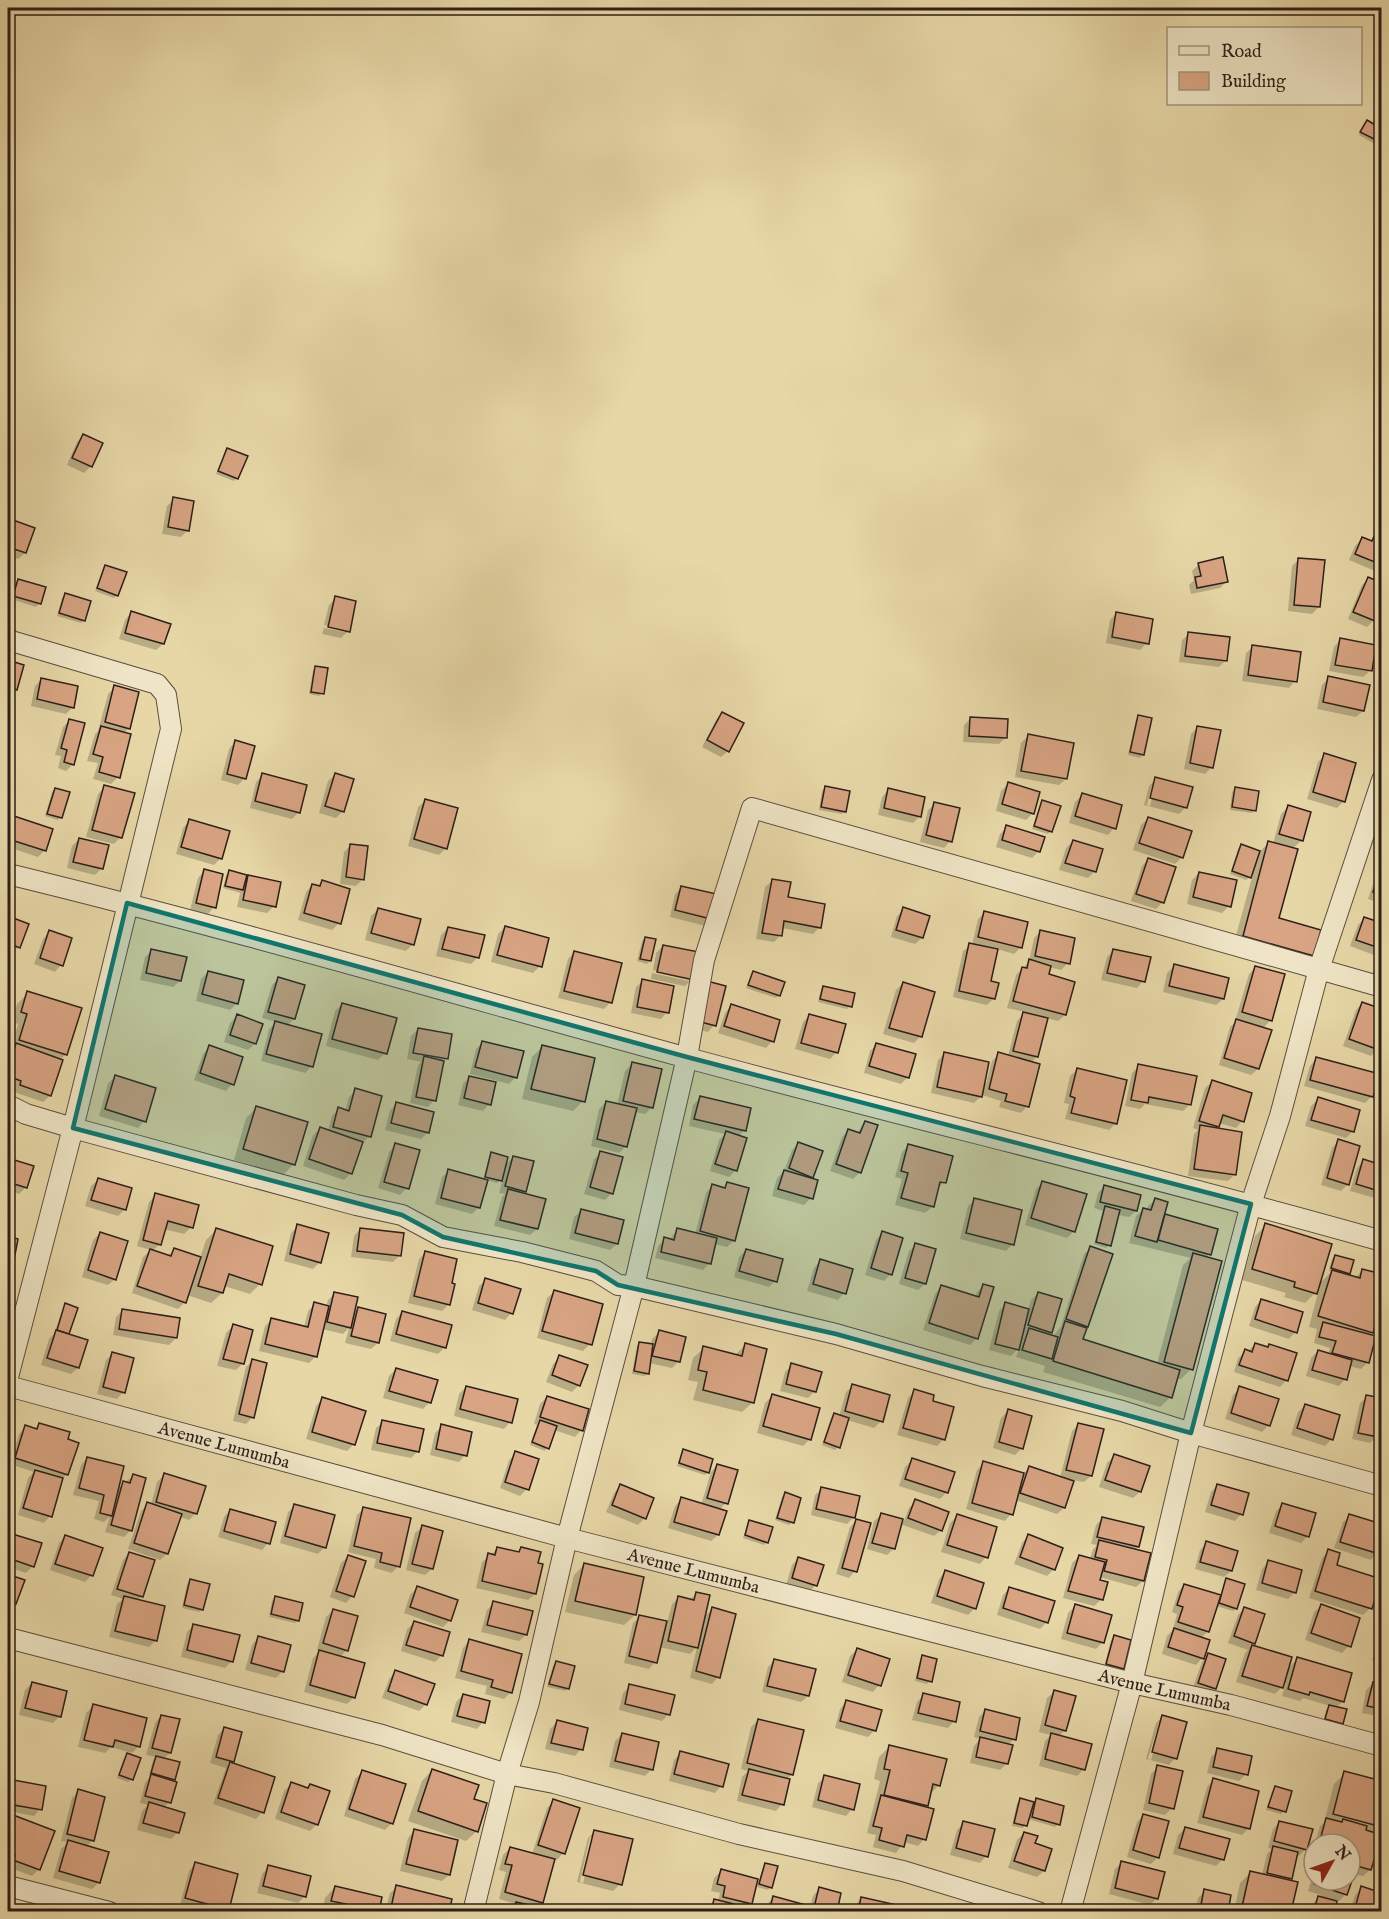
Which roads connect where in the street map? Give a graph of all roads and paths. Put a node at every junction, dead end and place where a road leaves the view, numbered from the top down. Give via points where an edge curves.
1 (8, 640) edge
2 (1382, 780) edge
3 (8, 874) edge
4 (127, 903) junction
5 (1319, 969) junction
6 (1382, 987) edge
7 (687, 1058) junction
8 (8, 1106) edge
9 (73, 1128) junction
10 (1251, 1203) junction
11 (1382, 1241) edge
12 (634, 1286) junction
13 (8, 1377) edge
14 (8, 1386) edge
15 (1191, 1433) junction
16 (1382, 1486) edge
17 (567, 1538) junction
18 (8, 1638) edge
19 (1132, 1683) junction
20 (1382, 1746) edge
21 (507, 1774) junction
22 (8, 1886) edge
23 (110, 1911) edge
24 (473, 1911) edge
25 (1038, 1911) edge
26 (1070, 1911) edge

1 - 4 street via 157,684 166,695 171,729
2 - 5 street
3 - 4 street
4 - 7 street
4 - 9 street
5 - 6 street
5 - 7 street via 752,808 704,960
5 - 10 street via 1280,1116
7 - 10 street
7 - 12 street
8 - 9 street
9 - 12 street via 402,1215 443,1237 587,1268 618,1285
9 - 13 street
10 - 11 street
10 - 15 street
12 - 15 street via 836,1334
12 - 17 street
14 - 17 street, Avenue Lumumba
15 - 16 street
15 - 19 street
17 - 19 street, Avenue Lumumba
17 - 21 street via 529,1702
18 - 21 street via 382,1735
19 - 20 street, Avenue Lumumba
19 - 26 street
21 - 24 street
21 - 25 street via 554,1783 739,1834 903,1871
22 - 23 street

